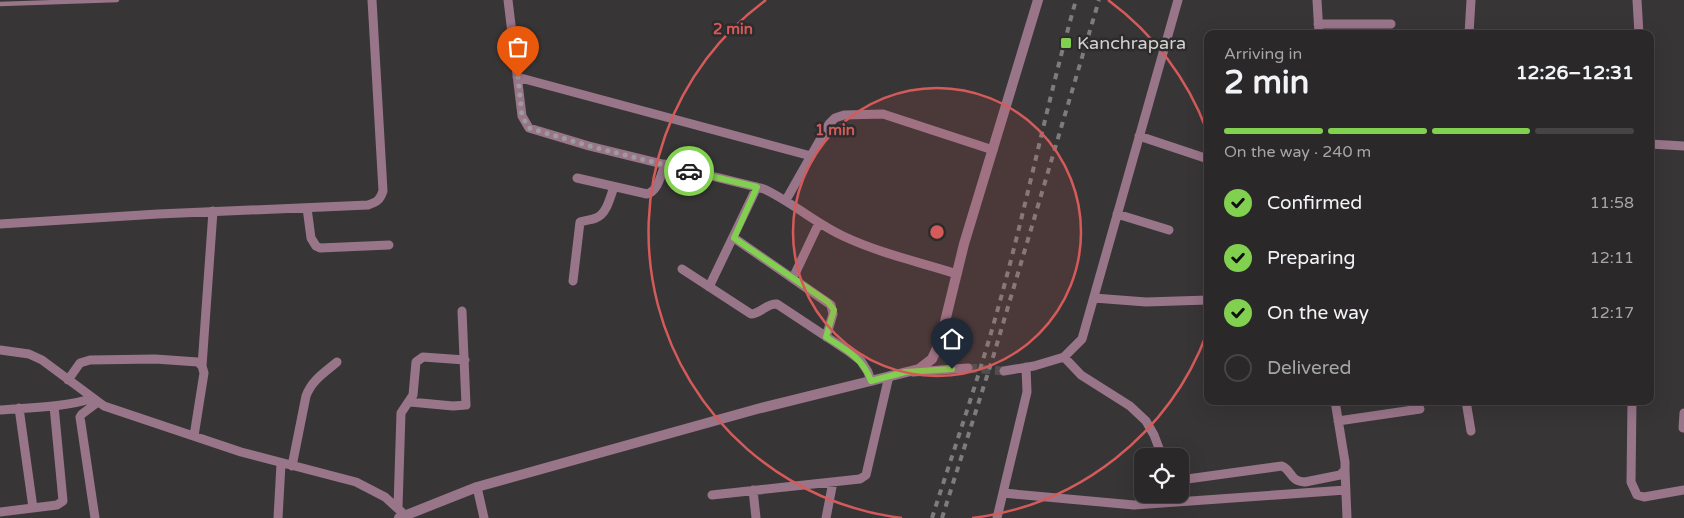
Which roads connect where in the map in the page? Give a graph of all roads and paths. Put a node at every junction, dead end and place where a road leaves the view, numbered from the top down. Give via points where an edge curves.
1 (117, 0) edge
2 (372, 0) edge
3 (508, 0) edge
4 (1038, 0) edge
5 (1178, 0) edge
6 (1317, 0) edge
7 (1471, 0) edge
8 (1637, 0) edge
9 (0, 4) edge
10 (1318, 24) junction
11 (1391, 24) dead end
12 (1319, 30) edge
13 (1469, 30) edge
14 (1639, 30) edge
15 (518, 77) junction
16 (1139, 136) junction
17 (1654, 144) edge
18 (1684, 146) edge
19 (993, 150) junction
20 (811, 156) junction
21 (1204, 158) edge
22 (665, 164) junction
23 (576, 178) dead end
24 (614, 187) junction
25 (757, 187) junction
26 (786, 200) junction
27 (307, 208) junction
28 (214, 211) junction
29 (1117, 214) junction
30 (0, 224) edge
31 (819, 224) junction
32 (1170, 230) dead end
33 (734, 238) junction
34 (389, 245) dead end
35 (682, 269) dead end
36 (957, 274) junction
37 (793, 278) junction
38 (572, 281) dead end
39 (709, 287) junction
40 (1094, 298) junction
41 (1204, 300) edge
42 (462, 311) dead end
43 (826, 337) junction
44 (0, 350) edge
45 (1064, 358) junction
46 (466, 360) junction
47 (337, 362) dead end
48 (202, 366) junction
49 (1026, 367) junction
50 (968, 368) tunnel mouth
51 (1004, 371) tunnel mouth
52 (905, 372) junction
53 (889, 376) junction
54 (68, 380) junction
55 (871, 381) junction
56 (96, 400) junction
57 (410, 402) junction
58 (1335, 405) edge
59 (1467, 405) edge
60 (1632, 405) edge
61 (54, 406) junction
62 (19, 408) junction
63 (1420, 409) dead end
64 (0, 410) edge
65 (1684, 413) edge
66 (1338, 421) junction
67 (1683, 428) dead end
68 (1471, 431) dead end
69 (194, 436) junction
70 (1159, 448) edge
71 (281, 464) junction
72 (292, 466) junction
73 (1345, 470) junction
74 (1189, 479) edge
75 (833, 482) junction
76 (477, 487) junction
77 (753, 490) junction
78 (1346, 490) junction
79 (1684, 490) edge
80 (1003, 493) junction
81 (712, 494) dead end
82 (31, 508) junction
83 (0, 512) edge
84 (401, 514) edge
85 (30, 518) edge
86 (95, 518) edge
87 (278, 518) edge
88 (484, 518) edge
89 (756, 518) edge
90 (826, 518) edge
91 (998, 518) edge
92 (1347, 518) edge

1 - 9 lane
2 - 27 street via 383,191 380,199 368,205
3 - 15 street
4 - 19 street
5 - 16 street
6 - 10 street
7 - 13 street
8 - 14 street
10 - 11 street
10 - 12 street
15 - 20 street
15 - 22 street via 522,116 529,128
16 - 21 street
16 - 29 street
17 - 18 street
19 - 20 street via 872,113 835,118
19 - 36 street
20 - 26 street
22 - 24 street via 652,192 642,194
22 - 25 street
23 - 24 street
24 - 38 street via 601,215 580,222
25 - 26 street
25 - 33 street
26 - 31 street
27 - 28 street
27 - 34 street via 316,246
28 - 30 street
28 - 48 street
29 - 32 street
29 - 40 street
31 - 36 street via 867,246
31 - 37 street
33 - 37 street
33 - 39 street
35 - 39 street
36 - 52 street via 940,342 932,359 919,369
37 - 43 street via 831,305 833,314
39 - 43 street via 751,314 769,304 777,304
40 - 41 street via 1146,302
40 - 45 street via 1082,339
42 - 46 street
43 - 55 street via 861,361
44 - 54 street via 30,354
45 - 49 street
45 - 70 street via 1081,375 1130,406 1146,421
46 - 57 street via 420,358 416,362
46 - 57 street via 466,405
47 - 72 street via 309,387
48 - 54 street via 198,362 98,358 80,363
48 - 69 street via 203,390
49 - 51 street
49 - 80 street via 1027,392
50 - 52 street
52 - 53 street
53 - 55 street
53 - 75 street via 866,475 860,479
54 - 56 street
55 - 76 street via 757,409
56 - 61 street
56 - 69 street via 119,412
56 - 86 street via 80,417
57 - 84 street via 401,413
58 - 66 street
59 - 68 street
60 - 79 street via 1631,482 1634,491 1644,497
61 - 62 street
61 - 82 street via 64,501 58,505
62 - 64 street
62 - 82 street
63 - 66 street
65 - 67 street
66 - 73 street
69 - 71 street
71 - 72 street
71 - 87 street
72 - 84 street via 356,482 385,497
73 - 74 street via 1340,475 1305,482 1295,480 1282,466
73 - 78 street
75 - 77 street
75 - 90 street
76 - 84 street
76 - 88 street
77 - 81 street
77 - 89 street
78 - 80 street via 1134,505
78 - 92 street
80 - 91 street
82 - 83 street
82 - 85 street

